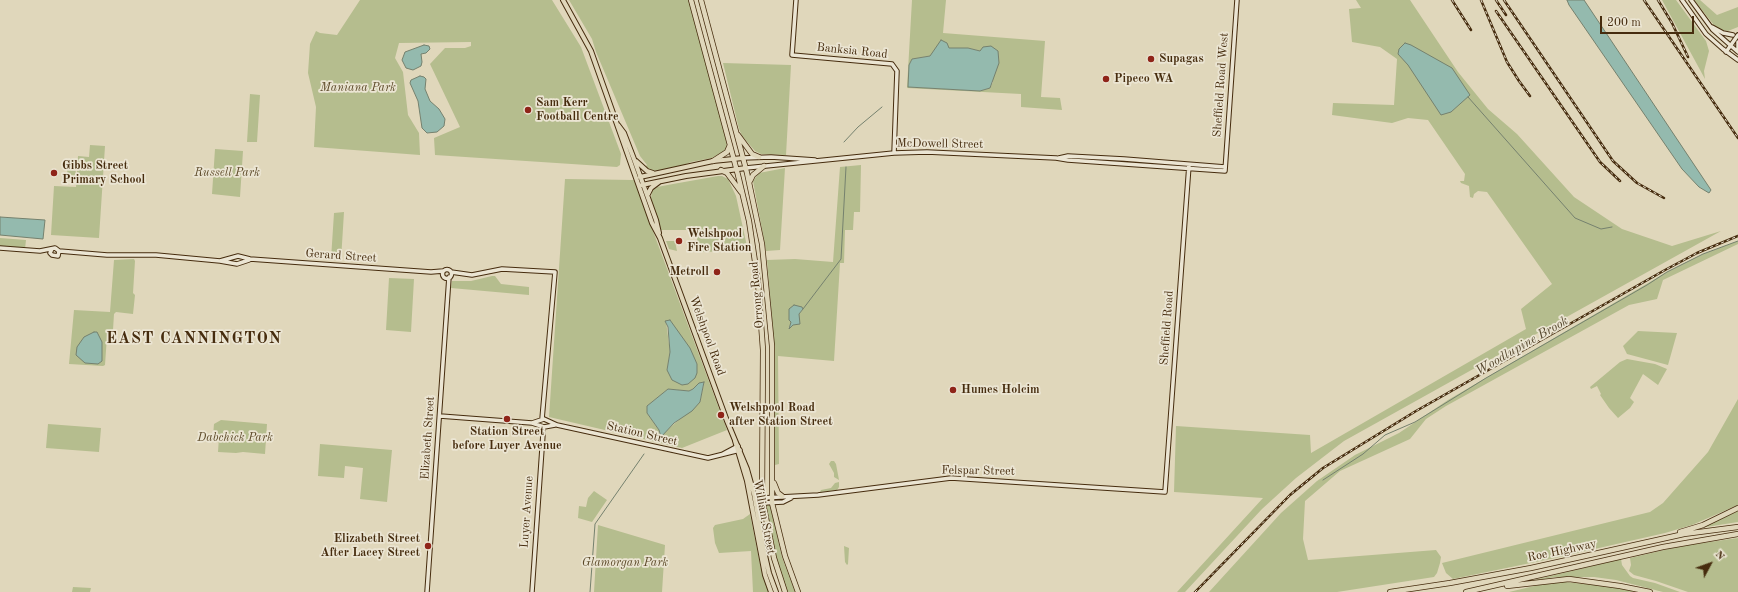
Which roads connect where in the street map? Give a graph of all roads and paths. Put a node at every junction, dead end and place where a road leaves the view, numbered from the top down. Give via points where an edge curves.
1 (563, 0) edge
2 (691, 0) edge
3 (701, 0) edge
4 (796, 0) edge
5 (1237, 0) edge
6 (1682, 0) edge
7 (1691, 0) edge
8 (1707, 22) junction
9 (1733, 35) dead end
10 (1738, 35) edge
11 (1738, 42) edge
12 (1730, 46) junction
13 (1738, 51) edge
14 (1726, 52) junction
15 (1738, 60) edge
16 (618, 125) junction
17 (736, 132) junction
18 (730, 145) junction
19 (894, 153) junction
20 (759, 157) junction
21 (733, 158) junction
22 (743, 158) junction
23 (634, 159) junction
24 (824, 160) junction
25 (714, 161) junction
26 (764, 166) junction
27 (1189, 167) junction
28 (736, 168) junction
29 (746, 168) junction
30 (1225, 169) joint
31 (721, 170) junction
32 (653, 173) junction
33 (640, 176) junction
34 (636, 178) junction
35 (661, 181) junction
36 (750, 183) junction
37 (644, 185) junction
38 (638, 186) junction
39 (743, 195) junction
40 (648, 196) junction
41 (660, 238) junction
42 (0, 248) edge
43 (52, 249) junction
44 (40, 251) junction
45 (59, 253) junction
46 (51, 254) junction
47 (250, 259) junction
48 (220, 261) junction
49 (451, 272) junction
50 (462, 275) junction
51 (446, 276) junction
52 (440, 416) junction
53 (544, 423) junction
54 (738, 448) junction
55 (772, 474) junction
56 (1165, 492) joint
57 (782, 496) junction
58 (762, 498) junction
59 (792, 498) junction
60 (772, 500) junction
61 (763, 503) junction
62 (1738, 508) edge
63 (1738, 526) edge
64 (1738, 534) edge
65 (1642, 544) junction
66 (1475, 590) junction
67 (427, 592) edge
68 (532, 592) edge
69 (771, 592) edge
70 (776, 592) edge
71 (785, 592) edge
72 (798, 592) edge
73 (1390, 592) edge
74 (1466, 592) edge
75 (1650, 592) edge

1 - 16 main road, Welshpool Road via 591,51
2 - 18 highway, Orrong Road
3 - 17 highway, Orrong Road
4 - 19 street, Banksia Road via 792,55 892,64 897,70
5 - 30 street, Sheffield Road West
6 - 14 street via 1706,34
7 - 8 street
8 - 9 street via 1723,33
8 - 12 street
10 - 12 street
11 - 13 street
12 - 13 street
12 - 14 street
14 - 15 street
16 - 23 main road, Welshpool Road
16 - 34 main road, Welshpool Road
17 - 20 highway via 752,154
17 - 22 highway, Orrong Road
18 - 21 highway, Orrong Road
18 - 25 highway via 727,152
19 - 24 street, McDowell Street
19 - 27 street, McDowell Street via 927,152 1056,158 1068,156
20 - 22 street, McDowell Street
20 - 24 street, McDowell Street
21 - 22 main road, McDowell Street
21 - 25 main road, McDowell Street
21 - 28 highway, Orrong Road
22 - 29 highway, Orrong Road
23 - 32 main road
23 - 33 main road, Welshpool Road
24 - 26 street, McDowell Street
25 - 32 main road, McDowell Street
26 - 29 street, McDowell Street
26 - 36 highway via 753,174
27 - 30 street, McDowell Street
27 - 56 street, Sheffield Road
28 - 29 main road, McDowell Street
28 - 31 main road, McDowell Street
28 - 39 highway, Orrong Road
29 - 36 highway, Orrong Road
31 - 35 main road, McDowell Street
31 - 39 highway via 727,172
32 - 33 main road, McDowell Street
33 - 34 main road, McDowell Street
33 - 37 main road, Welshpool Road
34 - 38 main road, Welshpool Road
35 - 37 main road, McDowell Street
35 - 40 main road via 649,191
36 - 55 highway, Orrong Road via 763,250 772,346
37 - 38 main road, McDowell Street
37 - 40 main road, Welshpool Road
38 - 41 main road, Welshpool Road
39 - 58 highway, Orrong Road via 756,265 761,322
40 - 41 main road, Welshpool Road
41 - 54 main road, Welshpool Road
42 - 44 street
43 - 44 street
43 - 45 street
43 - 46 street
44 - 46 street
45 - 46 street via 56,257
45 - 48 street, Gerard Street via 146,255
47 - 48 street, Gerard Street via 237,256
47 - 48 street, Gerard Street via 237,264
47 - 51 street, Gerard Street via 432,272
49 - 50 street, Gerard Street
49 - 51 street, Elizabeth Street
49 - 51 street, Gerard Street via 448,270
50 - 51 street, Gerard Street
50 - 53 street, Gerard Street via 502,268 554,272
51 - 52 street, Elizabeth Street via 449,286
52 - 53 street, Station Street
52 - 67 street, Elizabeth Street
53 - 54 street, Station Street via 704,458
53 - 68 street, Luyer Avenue
54 - 69 main road, William Street
54 - 70 main road, William Street via 751,479 764,551
55 - 57 highway via 776,489
55 - 60 highway, Orrong Road
56 - 59 street, Felspar Street via 951,478
57 - 59 street, Felspar Street
57 - 60 street, Felspar Street
58 - 60 street, Felspar Street
58 - 61 highway, Orrong Road
59 - 60 street, Felspar Street via 783,502
60 - 61 street, Felspar Street
60 - 72 highway, Orrong Road via 785,556
61 - 71 highway, Orrong Road via 774,558
62 - 65 highway via 1703,525
63 - 65 highway, Roe Highway via 1684,534
64 - 66 highway, Roe Highway via 1663,547
65 - 73 highway, Roe Highway via 1531,568
66 - 74 highway, Roe Highway
66 - 75 highway via 1569,579

